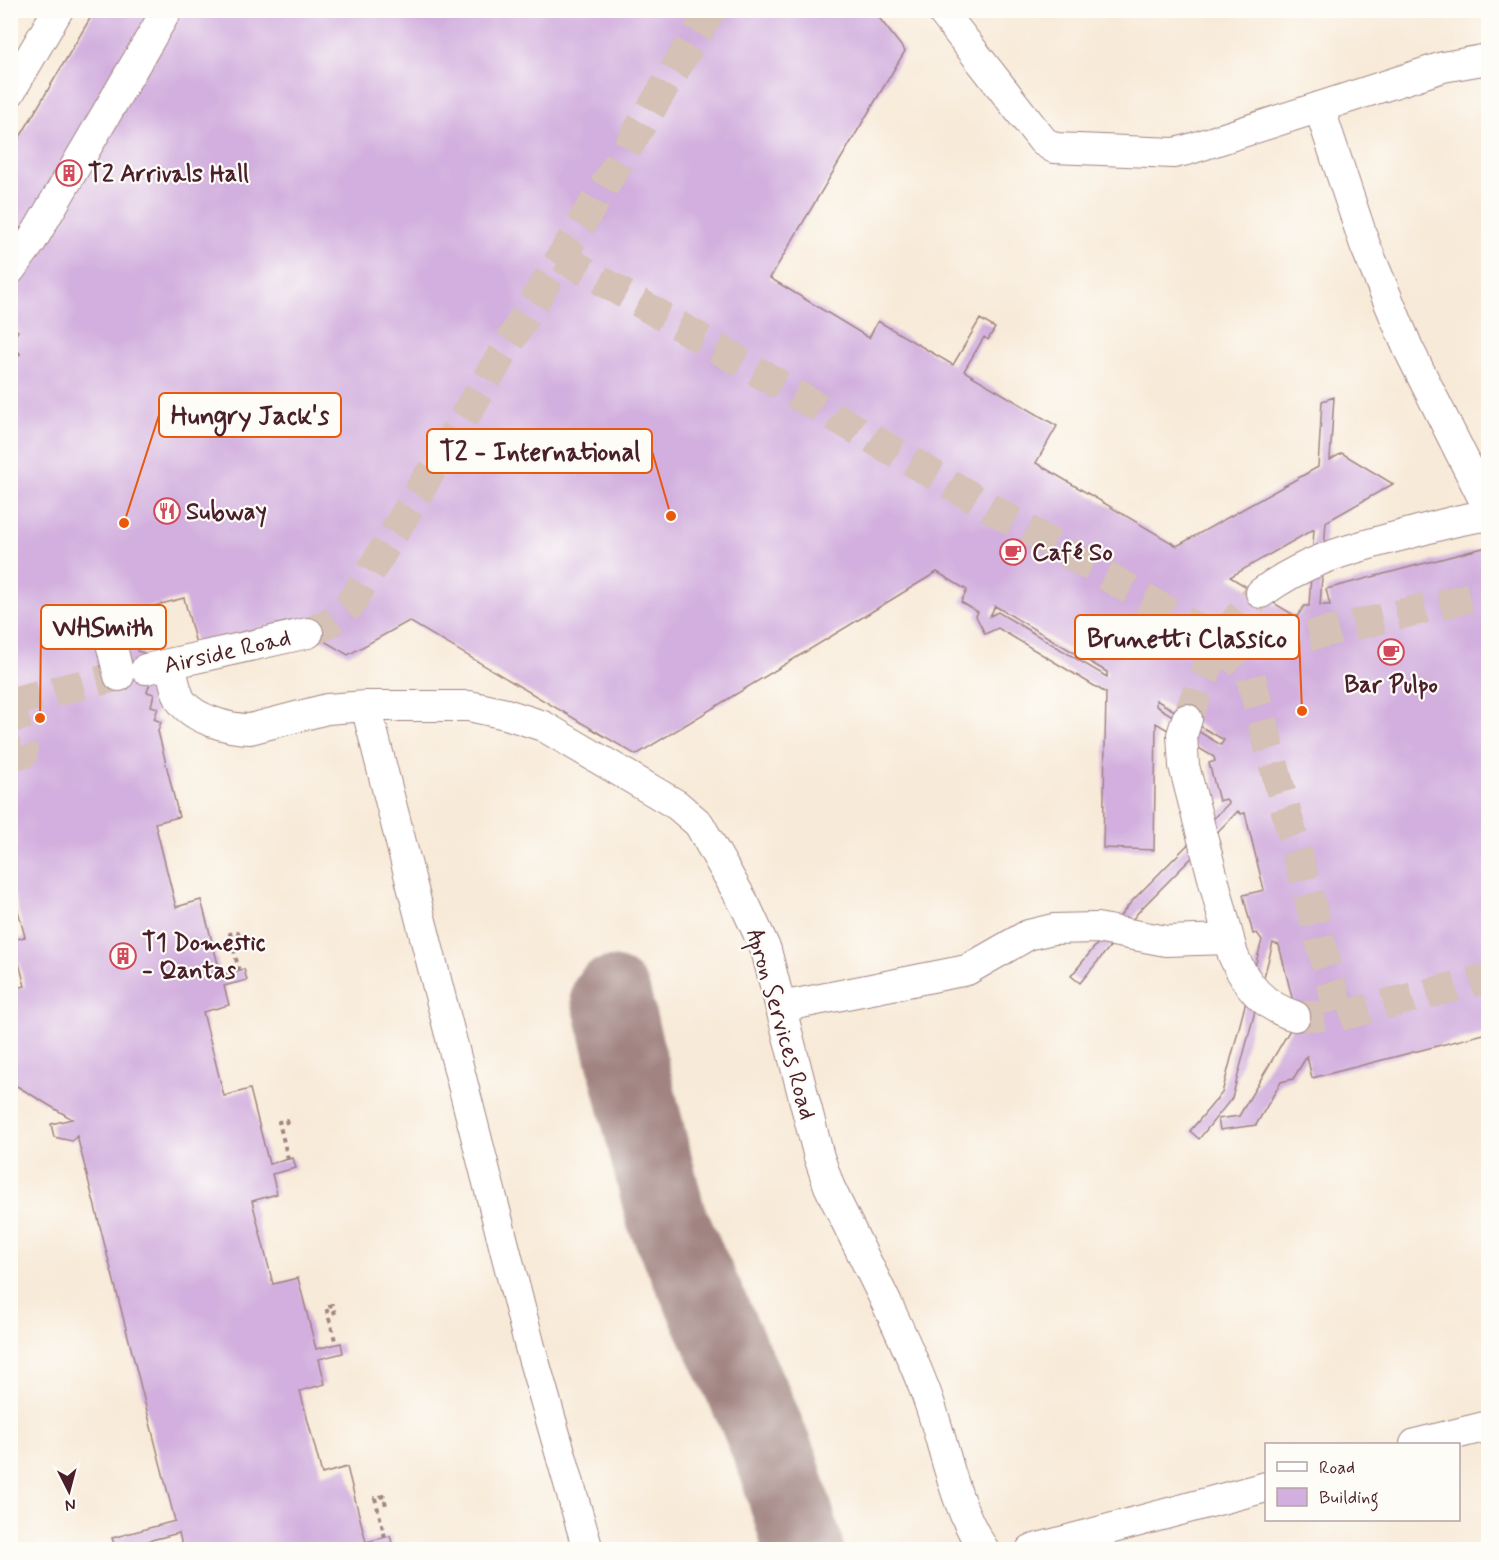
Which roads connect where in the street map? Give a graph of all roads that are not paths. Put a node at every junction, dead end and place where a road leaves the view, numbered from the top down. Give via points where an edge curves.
1 (58, 10) edge
2 (167, 10) edge
3 (941, 10) edge
4 (1488, 59) edge
5 (10, 92) edge
6 (1319, 107) junction
7 (10, 270) edge
8 (1488, 516) edge
9 (1261, 593) tunnel mouth
10 (308, 633) tunnel mouth
11 (110, 639) dead end
12 (145, 670) junction
13 (366, 706) junction
14 (1187, 719) tunnel mouth
15 (1229, 939) junction
16 (781, 1007) junction
17 (1295, 1016) tunnel mouth
18 (1488, 1426) edge
19 (1419, 1443) edge
20 (1265, 1487) edge
21 (588, 1550) edge
22 (984, 1550) edge
23 (1031, 1550) edge

1 - 5 street
2 - 7 street via 31,242
3 - 6 street via 1043,141 1054,147 1174,153
4 - 6 street via 1443,67
6 - 8 street via 1365,245 1408,348 1483,498
8 - 9 street via 1450,522 1326,556
10 - 12 street, Airside Road
11 - 12 street, Apron Services Road
12 - 13 street, Apron Services Road via 197,715 237,729 327,709
13 - 16 street, Apron Services Road via 469,706 506,714 543,726 677,805 699,824 746,907 766,950
13 - 21 street via 530,1347
14 - 15 street via 1182,735 1184,766
15 - 16 street via 1166,941 1097,928 1053,928 1028,935 967,970
15 - 17 street via 1241,974 1254,992 1271,1006
16 - 22 street, Apron Services Road via 829,1186 910,1352 963,1512
18 - 19 street
20 - 23 street

